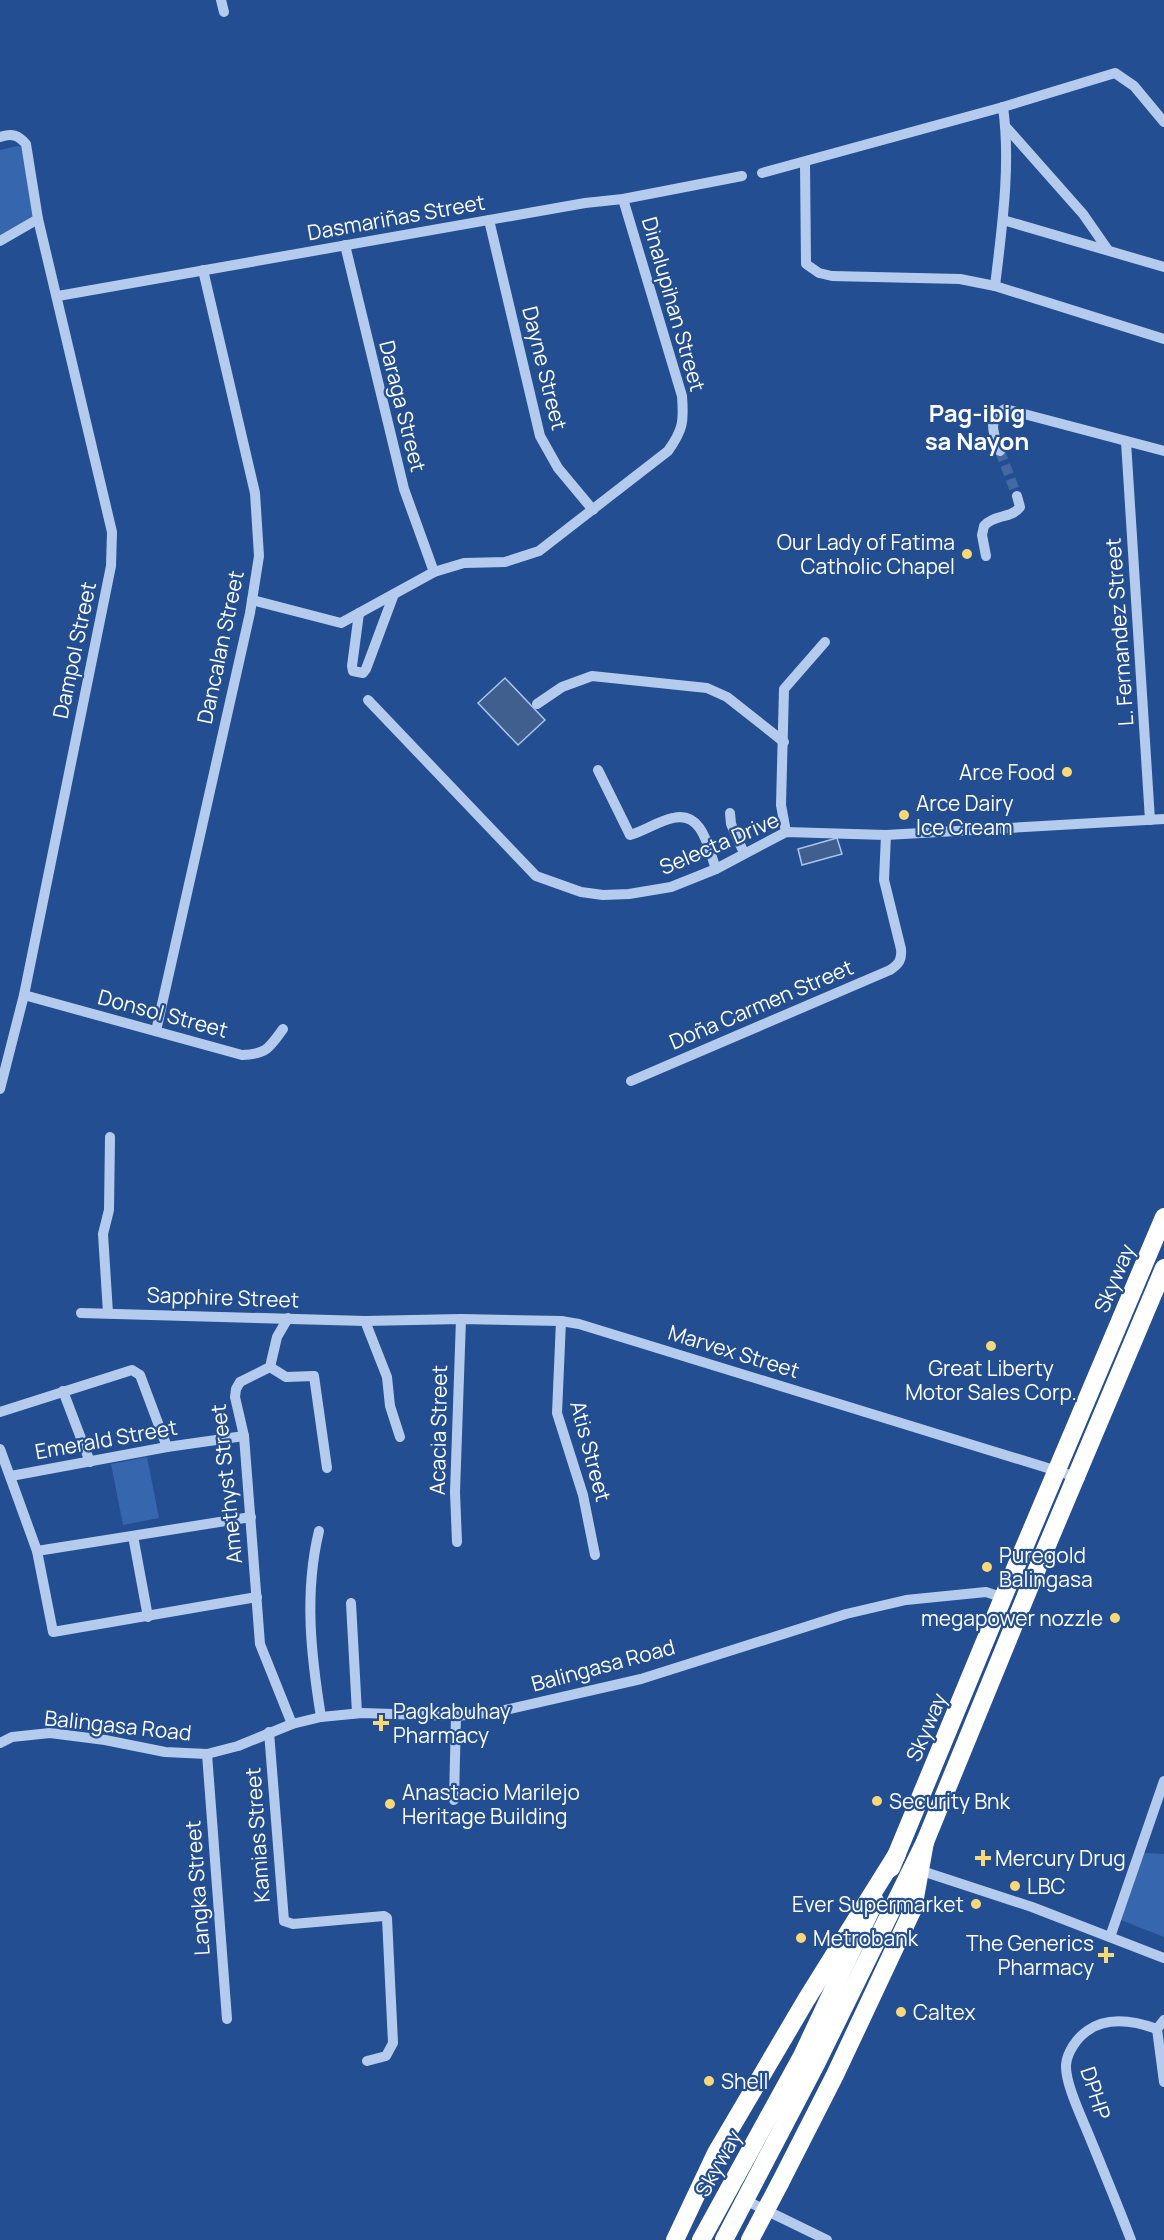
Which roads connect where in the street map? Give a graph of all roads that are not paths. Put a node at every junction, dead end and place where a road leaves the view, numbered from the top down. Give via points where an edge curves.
1 (221, 0) edge
2 (224, 12) dead end
3 (1003, 107) junction
4 (1164, 122) edge
5 (1005, 127) junction
6 (0, 137) edge
7 (805, 162) junction
8 (762, 173) dead end
9 (741, 176) dead end
10 (623, 200) junction
11 (38, 219) junction
12 (489, 220) junction
13 (1003, 220) junction
14 (0, 241) edge
15 (345, 246) junction
16 (1108, 249) junction
17 (1164, 267) edge
18 (203, 270) junction
19 (995, 286) junction
20 (58, 296) junction
21 (1164, 339) edge
22 (1126, 442) junction
23 (1000, 451) tunnel mouth
24 (1164, 451) edge
25 (1017, 496) dead end
26 (593, 510) junction
27 (986, 556) dead end
28 (434, 572) junction
29 (394, 594) junction
30 (252, 600) junction
31 (359, 613) junction
32 (825, 642) dead end
33 (368, 700) dead end
34 (537, 704) dead end
35 (784, 742) junction
36 (598, 770) dead end
37 (730, 813) dead end
38 (1164, 819) edge
39 (1150, 820) junction
40 (786, 832) junction
41 (886, 835) junction
42 (744, 853) junction
43 (716, 869) junction
44 (24, 995) junction
45 (283, 1029) dead end
46 (156, 1031) junction
47 (631, 1081) dead end
48 (0, 1089) edge
49 (110, 1137) dead end
50 (1164, 1217) edge
51 (1164, 1268) edge
52 (108, 1312) junction
53 (81, 1313) dead end
54 (288, 1318) junction
55 (461, 1319) junction
56 (365, 1321) junction
57 (561, 1321) junction
58 (270, 1367) junction
59 (63, 1391) junction
60 (0, 1412) edge
61 (244, 1436) junction
62 (400, 1437) dead end
63 (167, 1447) junction
64 (0, 1449) edge
65 (90, 1462) junction
66 (327, 1468) dead end
67 (11, 1476) junction
68 (1083, 1479) dead end
69 (251, 1517) junction
70 (319, 1531) dead end
71 (133, 1536) junction
72 (457, 1542) dead end
73 (37, 1551) junction
74 (595, 1555) dead end
75 (257, 1597) junction
76 (1001, 1597) dead end
77 (351, 1603) dead end
78 (148, 1617) junction
79 (357, 1713) junction
80 (456, 1716) junction
81 (321, 1717) junction
82 (292, 1724) junction
83 (269, 1732) junction
84 (0, 1743) edge
85 (207, 1754) junction
86 (1164, 1781) edge
87 (454, 1800) dead end
88 (925, 1842) junction
89 (897, 1854) junction
90 (919, 1869) dead end
91 (1110, 1937) junction
92 (852, 1946) dead end
93 (1164, 1958) edge
94 (227, 2019) dead end
95 (1160, 2025) edge
96 (367, 2061) dead end
97 (1164, 2082) edge
98 (749, 2202) dead end
99 (673, 2240) edge
100 (701, 2240) edge
101 (724, 2240) edge
102 (750, 2240) edge
103 (827, 2240) edge
104 (1131, 2240) edge

1 - 2 street
3 - 4 street via 1115,73 1134,86
3 - 5 street
3 - 7 street
5 - 13 street
5 - 16 street via 1083,214
6 - 11 street, Dampol Street via 11,134 26,144
7 - 8 street
7 - 19 street via 806,264 819,273 960,279
9 - 10 street, Dasmariñas Street
10 - 12 street, Dasmariñas Street
10 - 26 street, Dinalupihan Street via 682,396 684,417 681,433 668,451
11 - 14 street
11 - 20 street, Dampol Street
12 - 15 street, Dasmariñas Street
12 - 26 street, Dayne Street via 540,436 558,468
13 - 16 street
13 - 19 street
15 - 18 street, Dasmariñas Street
15 - 28 street, Daraga Street via 404,489
16 - 17 street
18 - 20 street, Dasmariñas Street
18 - 30 street, Dancalan Street via 255,493 259,556
19 - 21 street
20 - 44 street, Dampol Street via 112,532 111,566
22 - 23 street via 1005,409 992,425
22 - 24 street
22 - 39 street, L. Fernandez Street
25 - 27 street via 1018,510 995,517 984,526
26 - 28 street, Dinalupihan Street via 539,551 505,562 464,563
28 - 29 street, Dinalupihan Street
29 - 31 street, Dinalupihan Street
29 - 31 street via 363,673 353,671 352,666
30 - 31 street, Dinalupihan Street via 341,623
30 - 46 street, Dancalan Street
32 - 35 street via 786,686
33 - 43 street, Selecta Drive via 536,876 581,892 629,894 671,887
34 - 35 street via 562,687 592,676 707,688 727,697
35 - 40 street via 781,805
36 - 43 street via 630,835 673,818 688,817 701,830
37 - 42 street
38 - 39 street, Selecta Drive
39 - 41 street, Selecta Drive
40 - 41 street, Selecta Drive
40 - 42 street, Selecta Drive
41 - 47 street, Doña Carmen Street via 884,880 902,949 898,965
42 - 43 street, Selecta Drive
44 - 46 street, Donsol Street
44 - 48 street, Dampol Street
45 - 46 street, Donsol Street via 260,1054 251,1055
49 - 52 street via 109,1210 103,1234
50 - 89 highway, Skyway, bridge
51 - 88 highway, Skyway, bridge
52 - 53 street, Sapphire Street
52 - 54 street, Sapphire Street
54 - 56 street, Sapphire Street
54 - 58 street via 277,1337
55 - 56 street, Marvex Street
55 - 57 street, Marvex Street
55 - 72 street, Acacia Street
56 - 62 street via 387,1377 390,1406
57 - 68 street, Marvex Street
57 - 74 street, Atis Street via 557,1413 583,1495
58 - 61 street, Amethyst Street via 246,1378 236,1389
58 - 66 street via 286,1377 314,1376
59 - 60 street
59 - 63 street via 137,1371
59 - 65 street
61 - 63 street, Emerald Street
61 - 69 street, Amethyst Street
63 - 65 street, Emerald Street
64 - 67 street
65 - 67 street, Emerald Street
67 - 73 street
69 - 71 street
69 - 75 street, Amethyst Street
70 - 81 street via 309,1598
71 - 73 street
71 - 78 street
73 - 78 street via 52,1632
75 - 78 street
75 - 82 street, Amethyst Street via 260,1644
76 - 80 street, Balingasa Road via 986,1592 906,1600 846,1614 641,1679 496,1712
77 - 79 street
79 - 80 street, Balingasa Road
79 - 81 street, Balingasa Road
80 - 87 street
81 - 82 street, Balingasa Road
82 - 83 street, Balingasa Road
83 - 85 street, Balingasa Road
83 - 96 street, Kamias Street via 284,1921 293,1924 387,1918 393,2043 386,2056
84 - 85 street, Balingasa Road via 12,1737 50,1733 165,1752
85 - 94 street, Langka Street
86 - 91 street
88 - 101 highway, Skyway, bridge
88 - 102 highway, bridge via 913,1909
89 - 99 highway, bridge via 716,2153
89 - 100 highway, Skyway, bridge via 802,2056
90 - 91 street
91 - 93 street
92 - 99 street via 772,2055
95 - 97 street, DPHP
95 - 104 street, DPHP via 1137,2021 1094,2025 1080,2036 1066,2065 1078,2109
98 - 103 street

